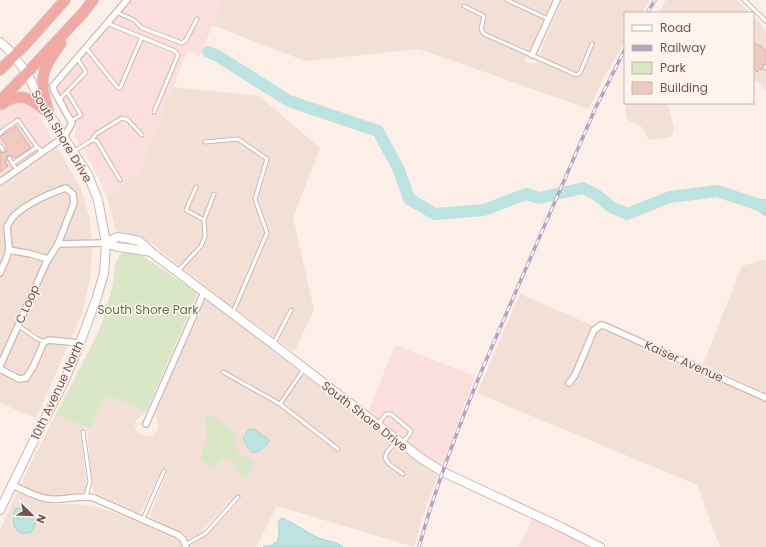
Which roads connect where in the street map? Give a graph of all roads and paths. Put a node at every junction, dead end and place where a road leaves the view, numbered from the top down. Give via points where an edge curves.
1 (65, 0) edge
2 (127, 0) edge
3 (507, 0) edge
4 (557, 0) edge
5 (744, 0) edge
6 (90, 3) edge
7 (464, 6) dead end
8 (116, 12) junction
9 (197, 19) dead end
10 (548, 20) junction
11 (766, 21) edge
12 (107, 23) junction
13 (142, 37) junction
14 (0, 42) edge
15 (592, 44) dead end
16 (86, 48) junction
17 (532, 55) junction
18 (14, 57) junction
19 (77, 58) junction
20 (0, 70) edge
21 (27, 74) junction
22 (68, 92) junction
23 (59, 100) junction
24 (0, 101) edge
25 (0, 105) edge
26 (154, 112) dead end
27 (49, 114) junction
28 (71, 120) junction
29 (24, 129) junction
30 (20, 132) dead end
31 (0, 134) edge
32 (142, 135) dead end
33 (30, 138) junction
34 (64, 138) junction
35 (92, 140) junction
36 (26, 142) dead end
37 (205, 142) dead end
38 (4, 143) dead end
39 (0, 146) edge
40 (37, 147) junction
41 (3, 150) dead end
42 (43, 152) junction
43 (73, 152) junction
44 (9, 158) dead end
45 (12, 164) junction
46 (17, 170) junction
47 (120, 180) dead end
48 (0, 182) edge
49 (196, 187) dead end
50 (214, 194) dead end
51 (204, 220) junction
52 (106, 242) junction
53 (58, 244) junction
54 (9, 250) junction
55 (48, 259) junction
56 (177, 272) junction
57 (0, 273) edge
58 (204, 292) junction
59 (291, 310) dead end
60 (232, 313) junction
61 (18, 325) junction
62 (44, 342) junction
63 (80, 343) junction
64 (273, 344) junction
65 (0, 366) edge
66 (0, 369) edge
67 (304, 369) junction
68 (223, 372) dead end
69 (569, 384) dead end
70 (766, 398) edge
71 (280, 404) junction
72 (146, 424) dead end
73 (377, 425) junction
74 (83, 432) dead end
75 (399, 442) junction
76 (338, 449) dead end
77 (164, 472) dead end
78 (403, 474) dead end
79 (12, 485) junction
80 (86, 496) junction
81 (238, 497) dead end
82 (0, 510) edge
83 (143, 519) junction
84 (186, 546) edge
85 (600, 547) edge

1 - 18 highway
2 - 8 street
3 - 10 lane
4 - 10 street
5 - 11 lane
6 - 21 highway
6 - 27 highway via 49,61 44,74 44,94
7 - 17 lane via 484,16 481,29 484,34
8 - 9 lane via 134,20 142,28 182,43
8 - 12 street
10 - 17 street
12 - 13 lane
12 - 16 street
13 - 16 lane via 120,88
13 - 26 lane via 176,51 178,55
14 - 18 street, South Shore Drive
15 - 17 lane via 580,73 576,75
16 - 19 street
18 - 20 highway
18 - 21 street, South Shore Drive
19 - 22 lane via 86,72
19 - 23 street via 53,86
21 - 24 highway
21 - 27 street, South Shore Drive
22 - 23 lane
22 - 28 lane via 82,115
23 - 28 street
25 - 27 highway via 12,98 23,97 34,101
27 - 34 street, South Shore Drive
28 - 34 street via 72,124
29 - 30 lane
29 - 31 lane via 18,120
29 - 33 lane
32 - 35 lane via 128,120 122,118 96,134
33 - 36 lane
33 - 40 lane
34 - 42 street
34 - 43 street, South Shore Drive
35 - 43 lane
35 - 47 lane via 97,141
37 - 60 lane via 238,139 267,159 254,199 267,233
38 - 39 lane
39 - 41 lane
40 - 42 lane
40 - 45 lane
42 - 46 street
43 - 52 street, South Shore Drive via 88,174 98,200
44 - 45 lane
45 - 46 lane
46 - 48 street
49 - 51 lane via 186,210
50 - 51 lane
51 - 56 lane via 204,237 200,246
52 - 53 street
52 - 56 street, South Shore Drive via 118,247 151,252
52 - 63 street, 10th Avenue North via 104,273
53 - 54 street, C Loop via 74,203 74,194 66,188 50,193 14,215 7,227
53 - 55 street, C Loop
54 - 55 street
54 - 57 street
55 - 61 street, C Loop
56 - 58 street, South Shore Drive
58 - 60 street, South Shore Drive
58 - 72 street
59 - 64 lane
60 - 64 street, South Shore Drive
61 - 62 lane
61 - 65 street, C Loop
62 - 63 street via 49,340
62 - 66 street via 26,378 20,379
63 - 79 street, 10th Avenue North via 64,382
64 - 67 street, South Shore Drive
67 - 71 lane
67 - 73 street, South Shore Drive
68 - 71 lane
69 - 70 street, Kaiser Avenue via 594,330 601,325
71 - 76 lane
73 - 75 street, South Shore Drive
73 - 75 lane via 386,414 391,414 411,431
74 - 80 lane via 90,482
75 - 78 lane via 387,452 385,458
75 - 85 street, South Shore Drive via 443,472
77 - 83 lane
79 - 80 street via 50,499
79 - 82 street, 10th Avenue North
80 - 83 street
81 - 84 lane via 206,533
83 - 84 street via 178,535

